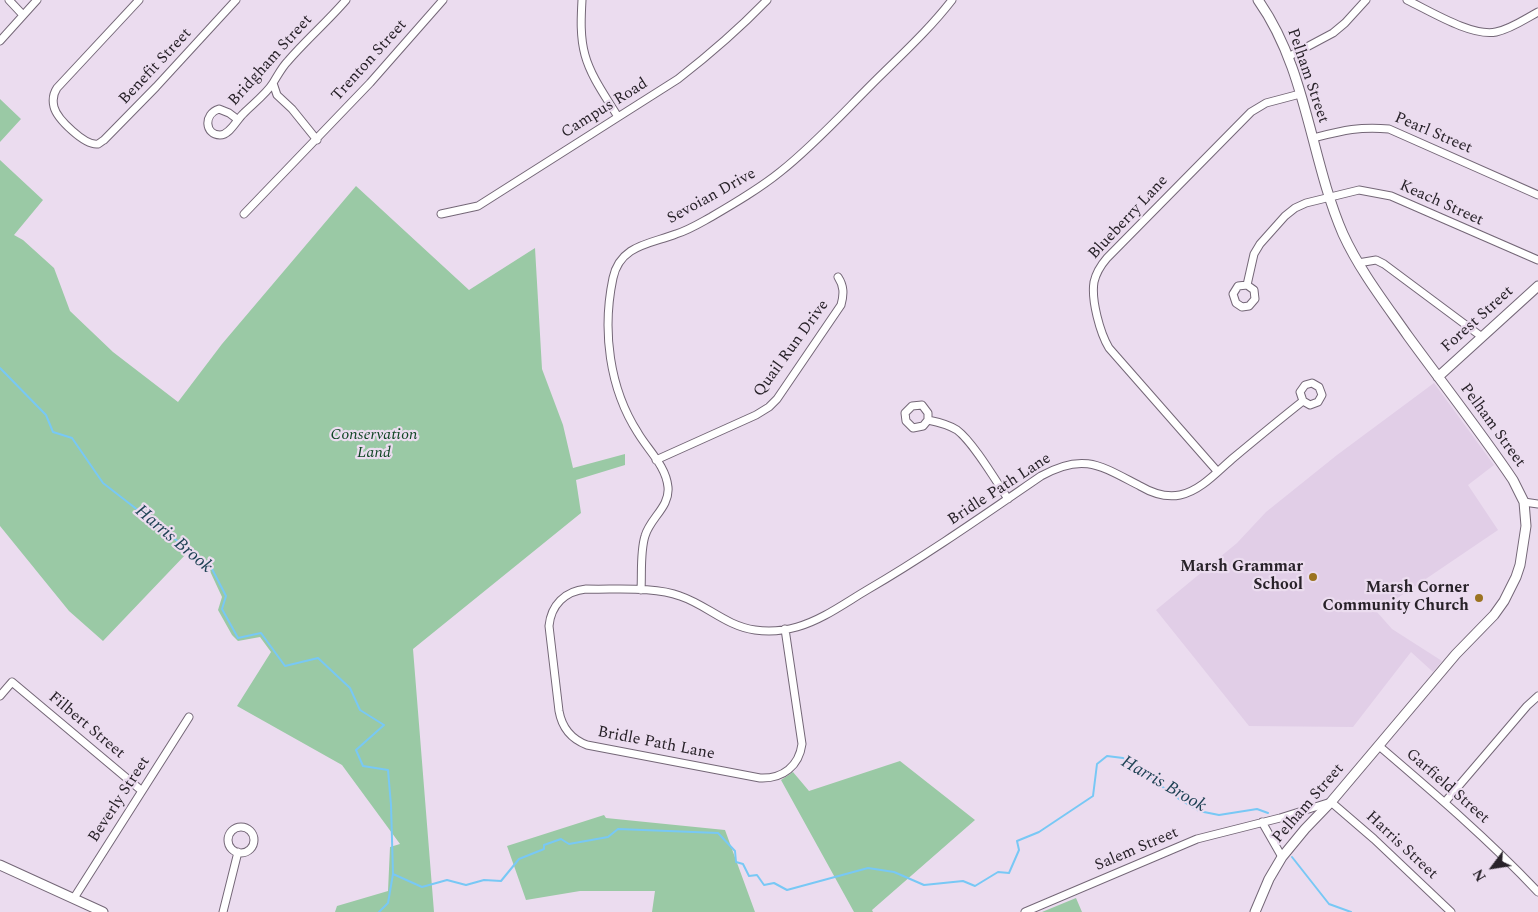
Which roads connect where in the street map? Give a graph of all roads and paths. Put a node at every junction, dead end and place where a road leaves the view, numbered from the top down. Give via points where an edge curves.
1 (9, 0) edge
2 (37, 0) edge
3 (139, 0) edge
4 (236, 0) edge
5 (346, 0) edge
6 (444, 0) edge
7 (582, 0) edge
8 (767, 0) edge
9 (1258, 0) edge
10 (1366, 0) edge
11 (1407, 0) edge
12 (948, 2) edge
13 (1538, 12) edge
14 (23, 15) junction
15 (0, 41) edge
16 (1288, 57) junction
17 (273, 83) junction
18 (1300, 94) junction
19 (618, 116) junction
20 (237, 119) dead end
21 (1313, 138) junction
22 (317, 140) junction
23 (1538, 195) edge
24 (1330, 197) junction
25 (244, 214) dead end
26 (441, 214) dead end
27 (1538, 260) edge
28 (1358, 263) junction
29 (838, 276) dead end
30 (1247, 285) dead end
31 (1538, 286) edge
32 (1482, 337) junction
33 (1438, 377) junction
34 (1302, 400) dead end
35 (928, 420) dead end
36 (656, 460) junction
37 (1217, 471) junction
38 (1008, 499) junction
39 (1524, 502) junction
40 (1538, 504) edge
41 (641, 590) junction
42 (785, 630) junction
43 (0, 696) edge
44 (1538, 696) edge
45 (189, 717) dead end
46 (1379, 746) junction
47 (142, 791) junction
48 (1331, 802) junction
49 (1445, 802) junction
50 (1262, 822) junction
51 (238, 852) dead end
52 (1282, 857) junction
53 (0, 865) edge
54 (1538, 892) edge
55 (74, 898) junction
56 (103, 912) edge
57 (223, 912) edge
58 (1025, 912) edge
59 (1256, 912) edge
60 (1451, 912) edge

1 - 14 street
2 - 14 street
3 - 4 street, Benefit Street via 53,95 55,110 62,120 91,143 100,143 123,122
5 - 17 street, Bridgham Street via 289,60
6 - 22 street, Trenton Street
7 - 19 street via 581,33 585,54 597,82
8 - 19 street, Campus Road via 708,56
9 - 16 street, Pelham Street via 1275,26
10 - 16 street via 1337,30
11 - 13 street via 1479,32 1502,30
12 - 36 street, Sevoian Drive via 924,33 779,173 701,223 630,250 619,262 608,312 610,360 626,410
14 - 15 street
16 - 18 street, Pelham Street
17 - 20 street, Bridgham Street
17 - 22 street via 277,95
18 - 21 street, Pelham Street
18 - 37 street, Blueberry Lane via 1266,103 1251,112 1107,258 1095,278 1094,297 1100,330 1107,345
19 - 26 street, Campus Road via 478,206
21 - 23 street, Pearl Street via 1350,128 1389,129
21 - 24 street, Pelham Street
22 - 25 street, Trenton Street
24 - 27 street, Keach Street via 1359,190 1391,196
24 - 28 street, Pelham Street
24 - 30 street, Keach Street via 1301,205 1280,220 1254,254
28 - 32 street via 1376,260 1384,264
28 - 33 street, Pelham Street
29 - 36 street, Quail Run Drive via 844,293 841,305 773,404 756,415
31 - 32 street, Forest Street
32 - 33 street, Forest Street
33 - 39 street, Pelham Street via 1506,471
34 - 37 street, Bridle Path Lane
35 - 38 street via 951,427 963,435
36 - 41 street, Sevoian Drive via 666,479 668,494 645,534
37 - 38 street, Bridle Path Lane via 1187,493 1164,496 1099,466 1079,462 1047,473
38 - 42 street, Bridle Path Lane via 901,570 827,613
39 - 40 street
39 - 46 street, Pelham Street via 1525,538 1516,577 1504,601
41 - 42 street, Bridle Path Lane via 680,595 744,628
41 - 42 street, Bridle Path Lane via 575,591 560,600 551,615 550,632 560,716 568,732 582,743 760,778 784,774 797,761 802,744
43 - 47 street, Filbert Street via 12,682
44 - 49 street
45 - 47 street, Beverly Street
46 - 48 street, Pelham Street
46 - 49 street, Garfield Street
47 - 55 street, Beverly Street
48 - 50 street, Salem Street
48 - 52 street, Pelham Street
48 - 60 street, Harris Street
49 - 54 street, Garfield Street
50 - 52 street
50 - 58 street, Salem Street via 1197,839
51 - 57 street
52 - 59 street, Pelham Street
53 - 55 street
55 - 56 street

